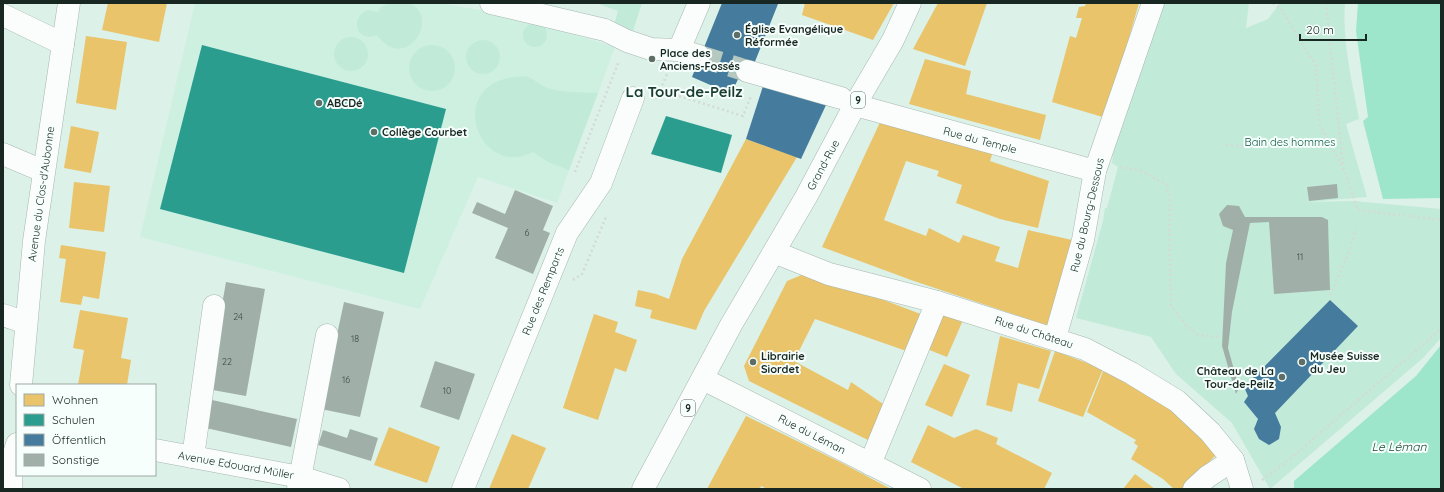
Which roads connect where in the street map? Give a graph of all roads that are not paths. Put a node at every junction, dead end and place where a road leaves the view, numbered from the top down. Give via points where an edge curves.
1 (69, 3) edge
2 (491, 3) edge
3 (699, 3) edge
4 (910, 3) edge
5 (1153, 3) edge
6 (3, 15) edge
7 (63, 44) junction
8 (754, 73) tunnel mouth
9 (633, 98) dead end
10 (842, 98) dead end
11 (866, 108) dead end
12 (3, 154) edge
13 (43, 171) junction
14 (1095, 171) junction
15 (774, 252) junction
16 (937, 302) junction
17 (214, 306) dead end
18 (3, 315) edge
19 (26, 323) junction
20 (327, 335) dead end
21 (1055, 338) junction
22 (704, 379) junction
23 (21, 384) edge
24 (16, 447) edge
25 (156, 450) edge
26 (193, 457) junction
27 (1233, 460) junction
28 (870, 464) junction
29 (299, 483) edge
30 (1251, 485) edge
31 (11, 489) edge
32 (338, 489) edge
33 (463, 489) edge
34 (643, 489) edge
35 (920, 489) edge
36 (1194, 489) edge

1 - 7 street, Avenue du Clos-d'Aubonne
2 - 3 street via 605,30 651,49 689,53
4 - 15 street, Grand-Rue / 9 via 893,40
5 - 14 street, Rue du Bourg-Dessous
6 - 7 street
7 - 13 street, Avenue du Clos-d'Aubonne
8 - 10 street
9 - 33 street, Rue des Remparts via 601,183 567,233
11 - 14 street, Rue du Temple
12 - 13 street
13 - 19 street, Avenue du Clos-d'Aubonne
14 - 21 street, Rue du Bourg-Dessous via 1083,240
15 - 16 street, Rue du Château via 829,274
15 - 22 street, Grand-Rue / 9 via 731,325
16 - 21 street, Rue du Château
16 - 28 street
17 - 26 street
18 - 19 street
19 - 23 street, Avenue du Clos-d'Aubonne
20 - 29 street
21 - 27 street, Rue du Château via 1086,348 1177,401 1210,432
22 - 28 street, Rue du Léman
22 - 34 street, 9
24 - 31 street via 12,460
25 - 26 street, Avenue Edouard Müller
26 - 29 street, Avenue Edouard Müller
27 - 30 street, Rue du Château
27 - 36 street via 1207,476
28 - 35 street, Rue du Léman
29 - 32 street, Avenue Edouard Müller

